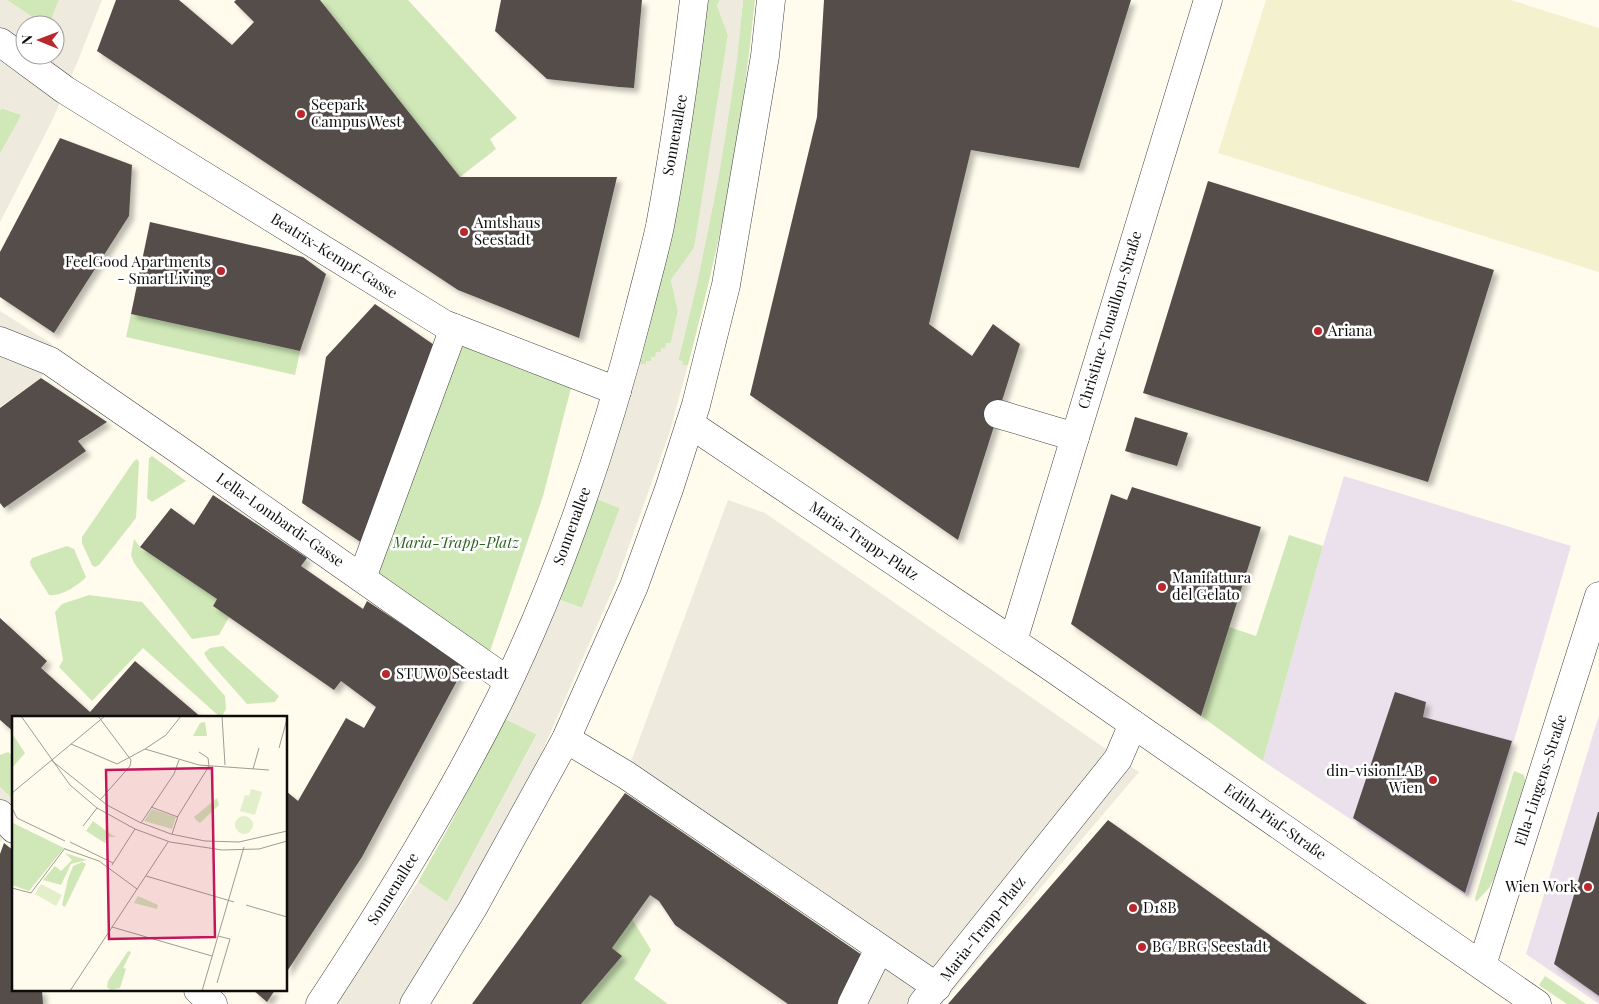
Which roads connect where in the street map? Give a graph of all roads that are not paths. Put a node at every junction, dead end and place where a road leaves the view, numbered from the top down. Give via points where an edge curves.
1 (694, 0) edge
2 (771, 0) edge
3 (1208, 0) edge
4 (0, 42) edge
5 (454, 328) junction
6 (0, 341) edge
7 (617, 391) junction
8 (998, 414) dead end
9 (690, 424) junction
10 (1075, 437) junction
11 (362, 578) junction
12 (1599, 596) edge
13 (1013, 641) junction
14 (508, 681) junction
15 (1133, 724) junction
16 (566, 739) junction
17 (879, 949) junction
18 (1482, 965) junction
19 (200, 992) edge
20 (929, 996) edge
21 (214, 1004) edge
22 (320, 1004) edge
23 (414, 1004) edge
24 (852, 1004) edge
25 (1537, 1004) edge

1 - 7 street, Sonnenallee via 660,228
2 - 9 street via 765,56 726,286
3 - 10 street, Christine-Touaillon-Straße
4 - 5 street, Beatrix-Kempf-Gasse via 65,90
5 - 7 street, Beatrix-Kempf-Gasse
5 - 11 street
6 - 11 street, Lella-Lombardi-Gasse via 50,362
7 - 14 street, Sonnenallee via 562,556
8 - 10 street
9 - 13 street, Maria-Trapp-Platz
9 - 16 street via 634,586
10 - 13 street, Christine-Touaillon-Straße
11 - 14 street, Lella-Lombardi-Gasse
12 - 18 street, Ella-Lingens-Straße
13 - 15 street, Edith-Piaf-Straße
14 - 22 street, Sonnenallee via 406,871
15 - 18 street, Edith-Piaf-Straße
15 - 20 street, Maria-Trapp-Platz via 1118,758
16 - 17 street, Maria-Trapp-Platz via 626,775
16 - 23 street via 474,908
17 - 20 street, Maria-Trapp-Platz
17 - 24 street
18 - 25 street, Edith-Piaf-Straße
19 - 21 street

